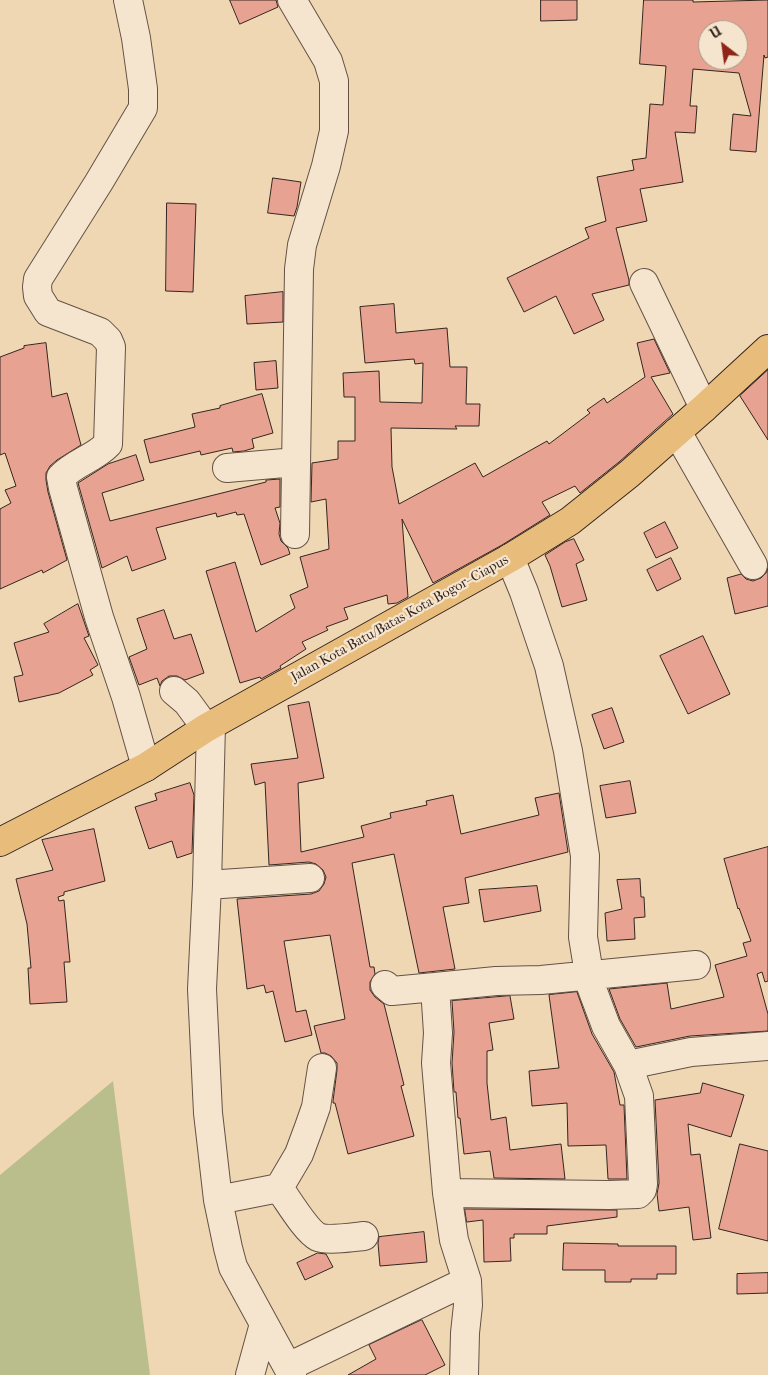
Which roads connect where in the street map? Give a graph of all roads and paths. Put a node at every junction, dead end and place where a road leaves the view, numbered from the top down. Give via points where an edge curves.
1 (128, 0) edge
2 (292, 0) edge
3 (644, 283) dead end
4 (768, 349) edge
5 (704, 408) junction
6 (677, 432) junction
7 (296, 462) junction
8 (227, 468) dead end
9 (295, 534) dead end
10 (510, 558) junction
11 (753, 566) dead end
12 (174, 692) dead end
13 (208, 727) junction
14 (146, 767) junction
15 (0, 842) edge
16 (310, 878) dead end
17 (207, 885) junction
18 (696, 964) dead end
19 (589, 975) junction
20 (384, 985) dead end
21 (434, 987) junction
22 (768, 1046) edge
23 (628, 1065) junction
24 (322, 1068) dead end
25 (279, 1188) junction
26 (447, 1193) junction
27 (218, 1200) junction
28 (364, 1236) dead end
29 (467, 1281) junction
30 (264, 1324) junction
31 (290, 1371) edge
32 (250, 1375) edge
33 (464, 1375) edge

1 - 14 street via 136,38 143,108 38,279 37,287 38,296 48,312 100,332 111,347 108,444 67,470 61,478 99,617
2 - 7 street via 328,62 334,81 334,130 302,245 299,269
3 - 5 street
4 - 5 main road, Jalan Kota Batu/Batas Kota Bogor–Ciapus
5 - 6 main road, Jalan Kota Batu/Batas Kota Bogor–Ciapus
6 - 10 main road, Jalan Kota Batu/Batas Kota Bogor–Ciapus via 570,521
6 - 11 street
7 - 8 street
7 - 9 street
10 - 13 main road, Jalan Kota Batu/Batas Kota Bogor–Ciapus
10 - 19 street via 549,666 568,751 585,856 583,937
12 - 13 street
13 - 14 main road, Jalan Kota Batu/Batas Kota Bogor–Ciapus
13 - 17 street
14 - 15 main road, Jalan Kota Batu/Batas Kota Bogor–Ciapus
16 - 17 street
17 - 27 street via 202,989 208,1113
18 - 19 street
19 - 21 street
19 - 23 street via 603,1020
20 - 21 street via 392,991
21 - 26 street via 438,1033 436,1063
22 - 23 street via 691,1052
23 - 26 street via 639,1096 641,1193
24 - 25 street via 316,1107 300,1154
25 - 27 street
25 - 28 street via 308,1230 318,1237
26 - 29 street via 454,1240
27 - 30 street via 233,1267
29 - 31 street
29 - 33 street
30 - 31 street
30 - 32 street

